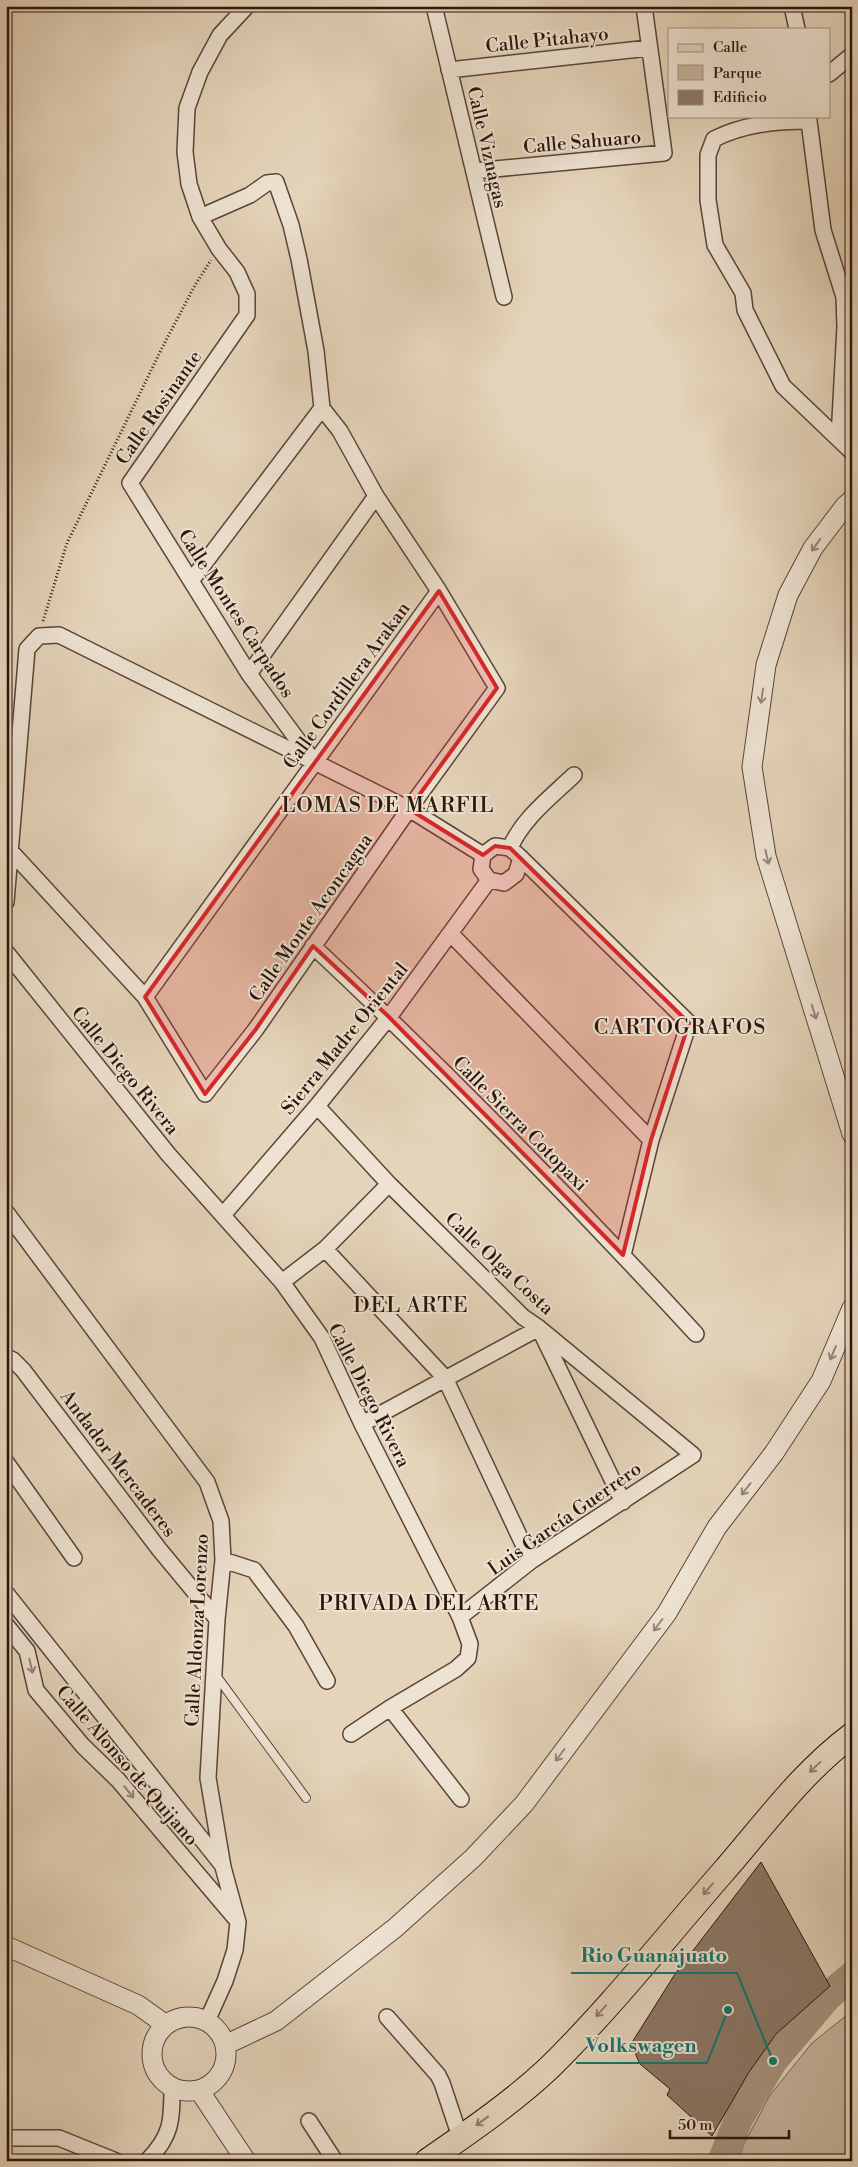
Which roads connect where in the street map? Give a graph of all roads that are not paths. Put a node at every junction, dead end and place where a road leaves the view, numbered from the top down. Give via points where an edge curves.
1 (247, 6) edge
2 (434, 6) edge
3 (644, 6) edge
4 (792, 6) edge
5 (797, 28) edge
6 (649, 48) junction
7 (852, 55) edge
8 (450, 70) junction
9 (830, 73) edge
10 (809, 119) edge
11 (474, 171) junction
12 (200, 217) junction
13 (504, 297) dead end
14 (322, 408) junction
15 (839, 438) junction
16 (852, 452) edge
17 (130, 483) joint
18 (376, 496) junction
19 (852, 500) edge
20 (191, 581) junction
21 (439, 592) junction
22 (250, 674) junction
23 (314, 762) junction
24 (574, 775) dead end
25 (409, 809) junction
26 (9, 849) edge
27 (515, 853) junction
28 (483, 855) junction
29 (489, 880) junction
30 (6, 902) edge
31 (451, 934) junction
32 (313, 946) junction
33 (6, 952) edge
34 (145, 997) junction
35 (389, 1017) junction
36 (317, 1106) junction
37 (852, 1134) edge
38 (651, 1140) junction
39 (389, 1184) junction
40 (6, 1212) edge
41 (224, 1215) junction
42 (325, 1249) junction
43 (623, 1254) junction
44 (282, 1282) junction
45 (852, 1308) edge
46 (539, 1328) junction
47 (696, 1334) dead end
48 (6, 1357) edge
49 (445, 1378) junction
50 (362, 1424) junction
51 (692, 1455) joint
52 (6, 1462) edge
53 (623, 1502) junction
54 (74, 1558) dead end
55 (223, 1560) junction
56 (531, 1562) junction
57 (6, 1593) edge
58 (460, 1618) junction
59 (217, 1619) junction
60 (28, 1623) junction
61 (10, 1630) edge
62 (214, 1673) junction
63 (327, 1681) dead end
64 (390, 1708) junction
65 (351, 1734) dead end
66 (852, 1735) edge
67 (306, 1798) dead end
68 (461, 1799) dead end
69 (224, 1867) junction
70 (238, 1922) junction
71 (6, 1946) edge
72 (387, 2017) dead end
73 (207, 2021) junction
74 (166, 2025) junction
75 (225, 2045) junction
76 (172, 2087) junction
77 (199, 2090) junction
78 (309, 2121) dead end
79 (6, 2138) edge
80 (444, 2152) edge
81 (116, 2161) edge
82 (147, 2161) edge
83 (246, 2161) edge
84 (335, 2161) edge

1 - 12 street, Calle Rosinante via 220,35 200,72 188,108 185,152
2 - 8 street, Calle Viznagas
3 - 6 street
4 - 5 street
6 - 8 street, Calle Pitahayo
6 - 11 street, Calle Sahuaro via 664,153
7 - 9 street
8 - 11 street, Calle Viznagas
10 - 15 street via 822,230 844,297
10 - 15 street via 772,122 728,132 714,139 708,154 708,200 715,245 743,293 745,310 783,386
11 - 13 street, Calle Viznagas
12 - 14 street via 250,195 267,183 276,182 299,259 316,351
12 - 17 street, Calle Rosinante via 237,272 246,294 247,315
14 - 18 street via 340,431
14 - 20 street
15 - 16 street
17 - 20 street, Calle Montes Carpados
18 - 21 street
18 - 22 street
19 -> 37 street via 813,548 788,595 766,665 752,767 766,856
20 - 22 street, Calle Montes Carpados
21 - 23 street, Calle Cordillera Arakan
21 - 25 street, Calle Monte Aconcagua via 497,688
22 - 23 street, Calle Montes Carpados
23 - 25 street
23 - 26 street via 60,635 39,636 27,649
23 - 34 street, Calle Cordillera Arakan
24 - 27 street via 516,833
25 - 28 street
25 - 32 street, Calle Monte Aconcagua
26 - 30 street
26 - 34 street
27 - 28 street via 495,846
27 - 29 street via 516,874 504,883
27 - 38 street via 689,1023
28 - 29 street via 481,869
29 - 31 street, Sierra Madre Oriental
31 - 35 street, Sierra Madre Oriental
31 - 38 street
32 - 34 street, Calle Monte Aconcagua via 256,1029 205,1094
32 - 35 street, Calle Sierra Cotopaxi
33 - 41 street, Calle Diego Rivera via 168,1154
35 - 36 street, Sierra Madre Oriental
35 - 43 street, Calle Sierra Cotopaxi
36 - 39 street, Calle Olga Costa
36 - 41 street, Sierra Madre Oriental
38 - 43 street
39 - 42 street
39 - 46 street, Calle Olga Costa via 523,1317
40 - 55 street, Calle Aldonza Lorenzo via 207,1482 221,1521
41 - 44 street, Calle Diego Rivera
42 - 44 street
42 - 49 street
43 - 47 street, Calle Sierra Cotopaxi
44 - 50 street, Calle Diego Rivera via 322,1338
45 -> 75 street via 821,1381 774,1454 717,1527 666,1613 524,1804 473,1858 395,1928 276,2021
46 - 49 street
46 - 51 street, Calle Olga Costa
46 - 53 street
48 - 59 street, Andador Mercaderes via 23,1370 159,1549
49 - 50 street
49 - 56 street
50 - 58 street, Calle Diego Rivera
51 - 53 street, Luis García Guerrero
52 - 54 street
53 - 56 street, Luis García Guerrero
55 - 59 street, Calle Aldonza Lorenzo
55 - 63 street via 254,1570 296,1626
56 - 58 street, Luis García Guerrero
57 - 60 street, Calle Alonso de Quijano
58 - 64 street, Calle Diego Rivera via 470,1644 468,1658 456,1669
59 - 62 street, Calle Aldonza Lorenzo
60 - 61 street
60 - 69 street, Calle Alonso de Quijano
61 -> 70 street, Calle Alonso de Quijano via 28,1651 36,1690 83,1746 118,1780
62 - 67 lane
62 - 69 street, Calle Aldonza Lorenzo via 208,1778
64 - 65 street, Calle Diego Rivera
64 - 68 street
66 -> 80 main road via 804,1777 549,2067
69 - 70 street, Calle Aldonza Lorenzo
70 - 73 street, Calle Aldonza Lorenzo via 235,1950
71 - 74 street via 138,2005
72 - 80 street via 442,2083
73 - 74 street via 193,2017 178,2018
73 - 75 street via 219,2031
74 - 76 street via 155,2040 152,2058 155,2069
75 - 77 street via 226,2060 221,2073 212,2084
76 - 77 street via 185,2091
76 - 82 street via 169,2133
77 - 83 street
78 - 84 street
79 - 81 street via 60,2138

